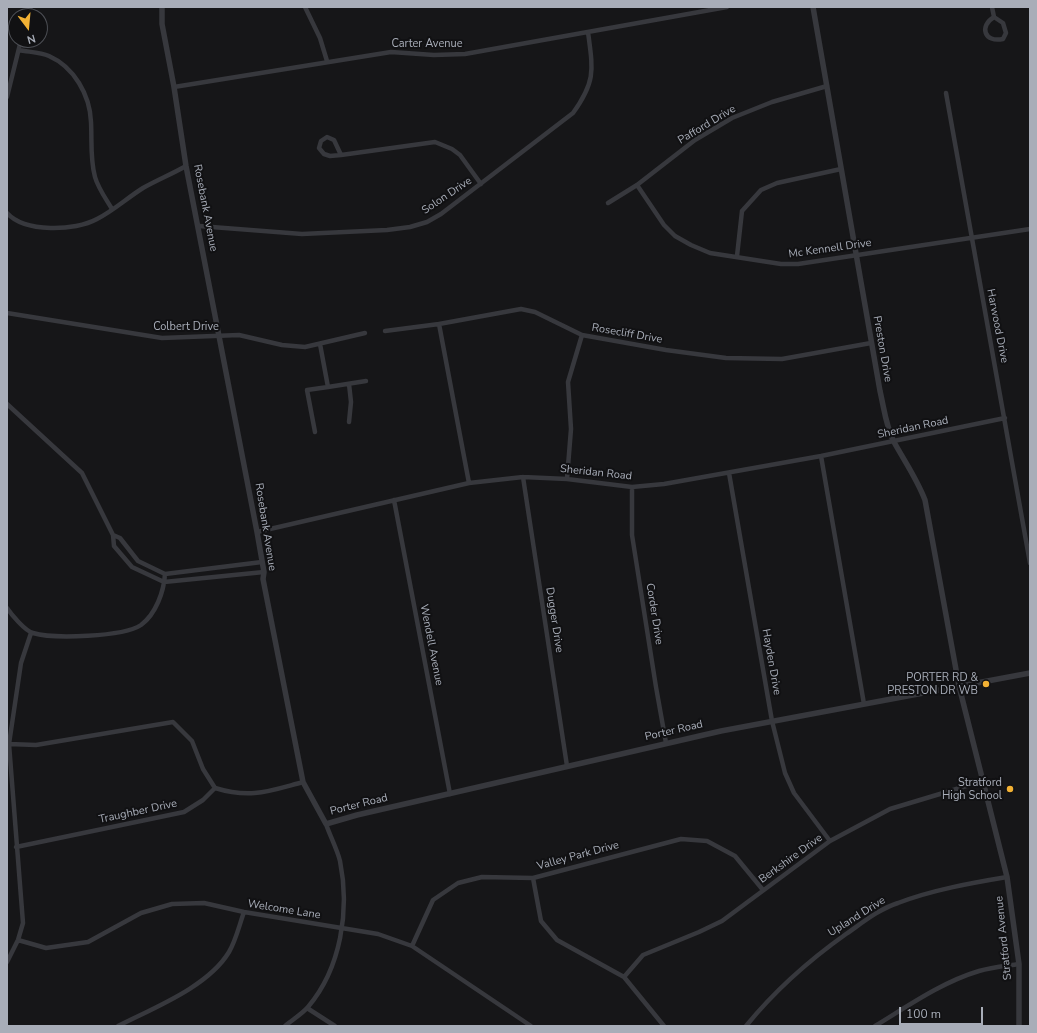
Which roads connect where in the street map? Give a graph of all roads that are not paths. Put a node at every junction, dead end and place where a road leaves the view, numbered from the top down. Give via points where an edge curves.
1 (162, 7) edge
2 (304, 7) edge
3 (727, 7) edge
4 (813, 7) edge
5 (992, 7) edge
6 (994, 17) junction
7 (588, 32) junction
8 (19, 50) joint
9 (327, 61) junction
10 (827, 86) junction
11 (174, 87) junction
12 (946, 92) dead end
13 (7, 97) edge
14 (341, 155) junction
15 (186, 166) junction
16 (841, 169) junction
17 (481, 184) junction
18 (637, 185) junction
19 (608, 203) dead end
20 (112, 209) junction
21 (7, 213) edge
22 (199, 226) junction
23 (1030, 229) edge
24 (971, 238) junction
25 (856, 255) junction
26 (737, 256) junction
27 (7, 312) edge
28 (440, 324) junction
29 (385, 331) dead end
30 (365, 333) dead end
31 (582, 335) junction
32 (219, 336) junction
33 (871, 343) junction
34 (320, 344) junction
35 (366, 381) dead end
36 (349, 384) junction
37 (328, 387) junction
38 (7, 404) edge
39 (1005, 418) junction
40 (349, 422) dead end
41 (315, 432) dead end
42 (894, 441) junction
43 (821, 456) junction
44 (729, 473) junction
45 (523, 477) junction
46 (567, 479) junction
47 (469, 483) junction
48 (632, 487) junction
49 (394, 500) junction
50 (257, 532) junction
51 (113, 535) junction
52 (262, 562) junction
53 (1030, 563) edge
54 (264, 572) junction
55 (165, 574) junction
56 (164, 582) junction
57 (7, 608) edge
58 (31, 633) junction
59 (1030, 673) edge
60 (959, 686) junction
61 (864, 704) junction
62 (772, 721) junction
63 (666, 743) junction
64 (8, 744) junction
65 (567, 766) junction
66 (983, 781) junction
67 (303, 782) junction
68 (216, 788) junction
69 (450, 794) junction
70 (326, 824) junction
71 (830, 841) junction
72 (16, 847) junction
73 (1007, 877) junction
74 (533, 878) junction
75 (763, 890) junction
76 (244, 912) junction
77 (341, 928) junction
78 (18, 940) junction
79 (412, 946) junction
80 (7, 962) edge
81 (1019, 964) junction
82 (624, 977) junction
83 (307, 1008) junction
84 (118, 1026) edge
85 (285, 1026) edge
86 (335, 1026) edge
87 (531, 1026) edge
88 (664, 1026) edge
89 (746, 1026) edge
90 (875, 1026) edge
91 (1019, 1026) edge

1 - 11 street, Rosebank Avenue via 162,24
2 - 9 street via 320,38
3 - 7 street, Carter Avenue
4 - 10 street, Preston Drive
5 - 6 street
6 - 6 street via 988,20 985,27 986,35 990,39 1003,39 1006,33 1003,23
7 - 9 street, Carter Avenue via 465,54 391,52
7 - 17 street, Solon Drive via 593,67 589,84 573,114
8 - 13 street
8 - 20 street via 48,56 68,67 80,84 89,107 95,179
9 - 11 street, Carter Avenue
10 - 16 street, Preston Drive
10 - 18 street, Pafford Drive via 772,102 732,118 695,140
11 - 15 street, Rosebank Avenue
12 - 24 street, Harwood Drive
14 - 14 street via 334,140 327,137 321,140 319,148 324,154
14 - 17 street via 435,142 456,152
15 - 20 street via 144,188
15 - 22 street, Rosebank Avenue
16 - 25 street, Preston Drive
16 - 26 street via 777,183 761,190 742,210
17 - 22 street, Solon Drive via 441,214 410,227 302,234
18 - 19 street, Pafford Drive
18 - 26 street, Mc Kennell Drive via 664,225 675,236 710,253
20 - 21 street via 80,226 55,228 31,226 12,219
22 - 32 street, Rosebank Avenue
23 - 24 street, Mc Kennell Drive
24 - 25 street, Mc Kennell Drive
24 - 39 street, Harwood Drive
25 - 26 street, Mc Kennell Drive via 798,264 780,264
25 - 33 street, Preston Drive
27 - 32 street, Colbert Drive via 162,338
28 - 29 street, Rosecliff Drive
28 - 31 street, Rosecliff Drive via 521,309 535,312
28 - 47 street
30 - 34 street, Colbert Drive
31 - 33 street, Rosecliff Drive via 666,350 759,360 782,359
31 - 46 street via 568,382 571,429
32 - 34 street, Colbert Drive via 239,335 282,345 305,347
32 - 50 street, Rosebank Avenue
33 - 42 street, Preston Drive via 886,420
34 - 37 street
35 - 36 street
36 - 37 street
36 - 40 street
37 - 41 street via 307,390
38 - 51 street via 82,473
39 - 42 street, Sheridan Road
39 - 53 street, Harwood Drive
42 - 43 street, Sheridan Road
42 - 60 street, Preston Drive via 918,480 925,500
43 - 44 street, Sheridan Road
43 - 61 street
44 - 48 street, Sheridan Road
44 - 62 street, Hayden Drive
45 - 46 street, Sheridan Road
45 - 47 street, Sheridan Road
45 - 65 street, Dugger Drive
46 - 48 street, Sheridan Road
47 - 49 street, Sheridan Road
48 - 63 street, Corder Drive via 632,535
49 - 50 street, Sheridan Road
49 - 69 street, Wendell Avenue
50 - 52 street, Rosebank Avenue
51 - 55 street via 120,538 138,561
51 - 56 street via 114,546 132,567
52 - 54 street, Rosebank Avenue
52 - 55 street
54 - 56 street
54 - 67 street, Rosebank Avenue via 263,579
55 - 56 street
56 - 58 street via 155,609 140,625 122,632 60,637
57 - 58 street
58 - 64 street via 21,664
59 - 60 street, Porter Road
60 - 61 street, Porter Road
60 - 66 street, Stratford Avenue
61 - 62 street, Porter Road
62 - 63 street, Porter Road
62 - 71 street, Hayden Drive via 785,773 794,793
63 - 65 street, Porter Road
64 - 68 street via 36,745 173,722 192,741 203,769
64 - 72 street
65 - 69 street, Porter Road
66 - 71 street, Berkshire Drive via 890,809
66 - 73 street, Stratford Avenue
67 - 68 street via 257,794 234,794
67 - 70 street, Rosebank Avenue
68 - 72 street, Traughber Drive via 184,812
69 - 70 street, Porter Road via 357,814
70 - 77 street, Rosebank Avenue via 340,860 344,887
71 - 75 street, Berkshire Drive
72 - 78 street via 23,923
73 - 81 street, Stratford Avenue
73 - 89 street, Upland Drive via 967,884 897,903 862,922 810,959 765,1002
74 - 75 street, Valley Park Drive via 682,839 707,841 735,856
74 - 79 street, Valley Park Drive via 482,877 458,883 433,900
74 - 82 street via 541,921 557,940
75 - 82 street, Berkshire Drive via 709,928 643,955
76 - 77 street, Welcome Lane
76 - 78 street, Welcome Lane via 204,903 172,904 141,913 88,942 46,948
76 - 84 street via 229,951 212,974
77 - 79 street, Welcome Lane via 378,934
77 - 83 street, Rosebank Avenue via 330,971 323,987
78 - 80 street
79 - 87 street, Welcome Lane
81 - 90 street via 979,971 955,981 910,1004
81 - 91 street, Stratford Avenue
82 - 88 street
83 - 85 street, Rosebank Avenue
83 - 86 street

